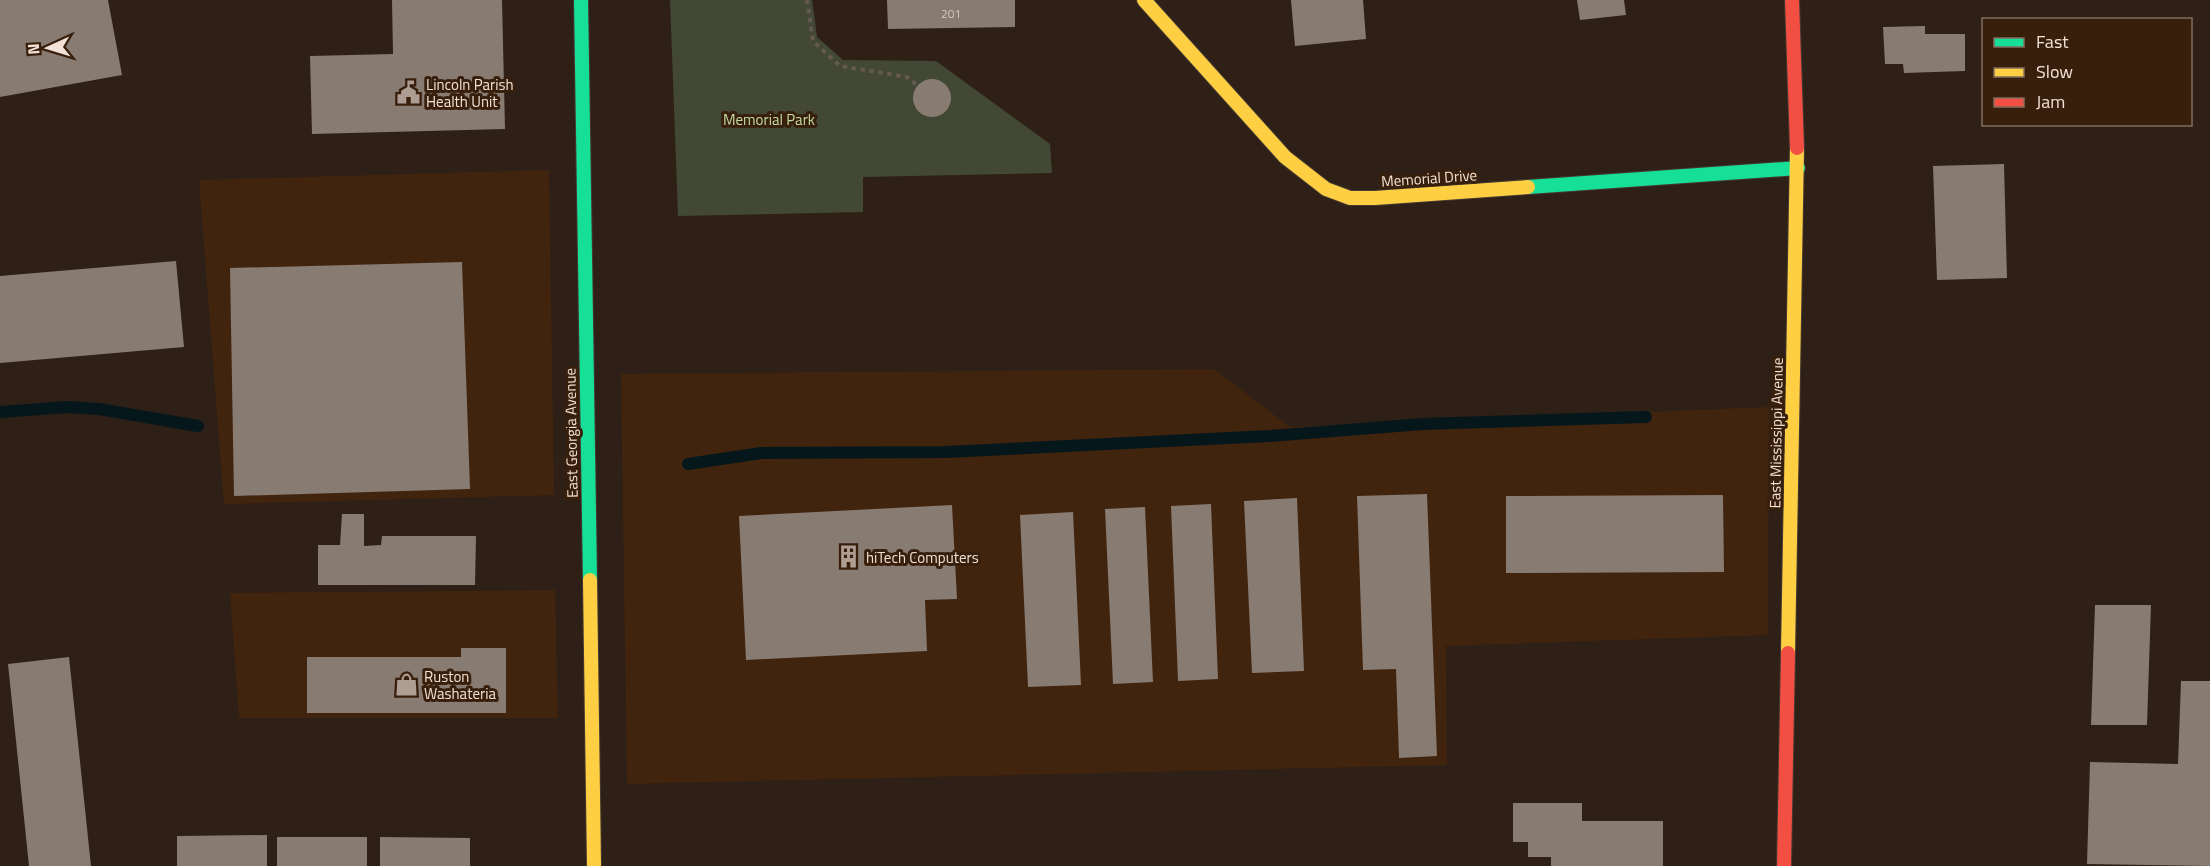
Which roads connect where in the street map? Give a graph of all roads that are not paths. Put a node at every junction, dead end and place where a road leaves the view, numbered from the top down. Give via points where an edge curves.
1 (580, 0) edge
2 (1144, 0) edge
3 (1792, 0) edge
4 (1798, 168) junction
5 (594, 866) edge
6 (1784, 866) edge

1 - 5 street, East Georgia Avenue
2 - 4 street, Memorial Drive via 1285,157 1326,189 1350,198
3 - 4 street, East Mississippi Avenue
4 - 6 street, East Mississippi Avenue

